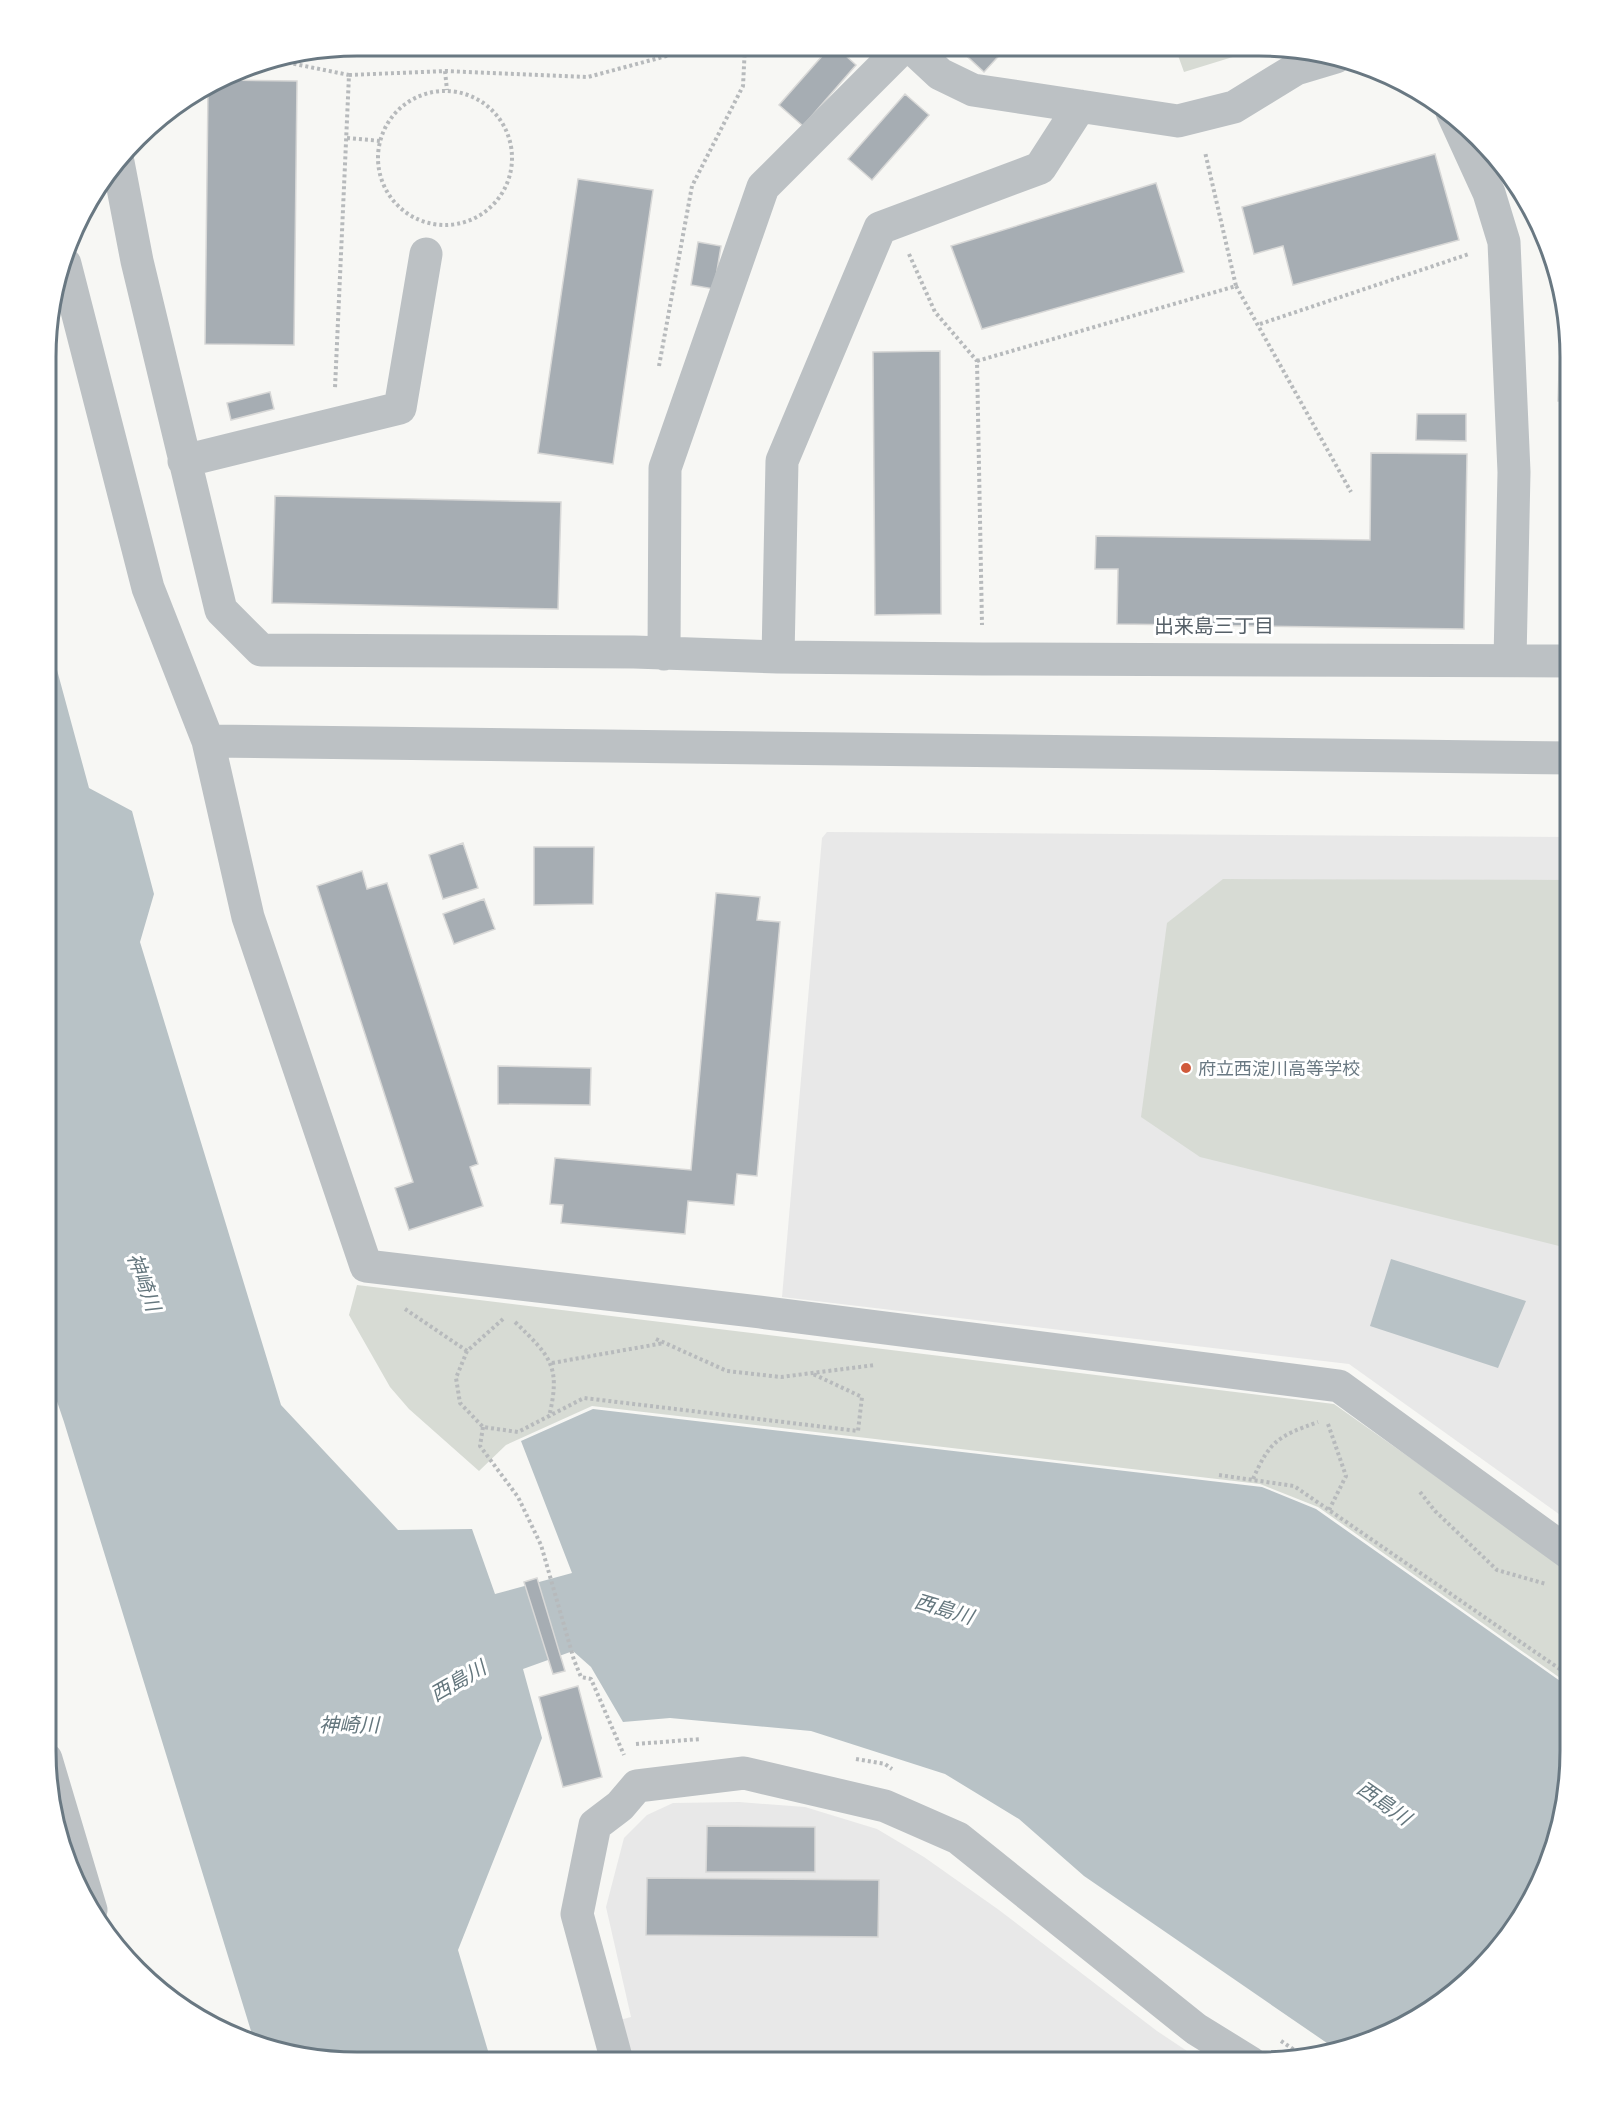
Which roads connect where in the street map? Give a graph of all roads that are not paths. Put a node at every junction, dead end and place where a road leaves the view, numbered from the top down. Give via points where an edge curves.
1 (893, 56) edge
2 (921, 56) edge
3 (1320, 62) edge
4 (1080, 106) junction
5 (1462, 134) edge
6 (120, 171) edge
7 (426, 255) dead end
8 (67, 274) edge
9 (184, 460) junction
10 (664, 654) junction
11 (778, 657) junction
12 (1510, 660) junction
13 (1560, 661) edge
14 (208, 741) junction
15 (1560, 758) edge
16 (1560, 1547) edge
17 (61, 1809) edge
18 (78, 1868) edge
19 (615, 2052) edge
20 (1233, 2052) edge

1 - 10 street via 763,187 665,468
2 - 4 street via 940,74 973,90
3 - 4 street via 1296,69 1234,107 1178,121
4 - 11 street via 1040,168 880,228 782,461
5 - 12 street via 1489,193 1504,242 1514,472
6 - 9 street via 136,261
7 - 9 street via 400,408
8 - 14 street via 148,588
9 - 10 street via 221,610 261,650
10 - 11 street
11 - 12 street
12 - 13 street
14 - 15 street
14 - 16 street via 248,917 366,1266 1339,1386
17 - 18 street
19 - 20 street via 577,1914 595,1825 620,1806 637,1786 744,1773 885,1806 958,1838 1196,2029

